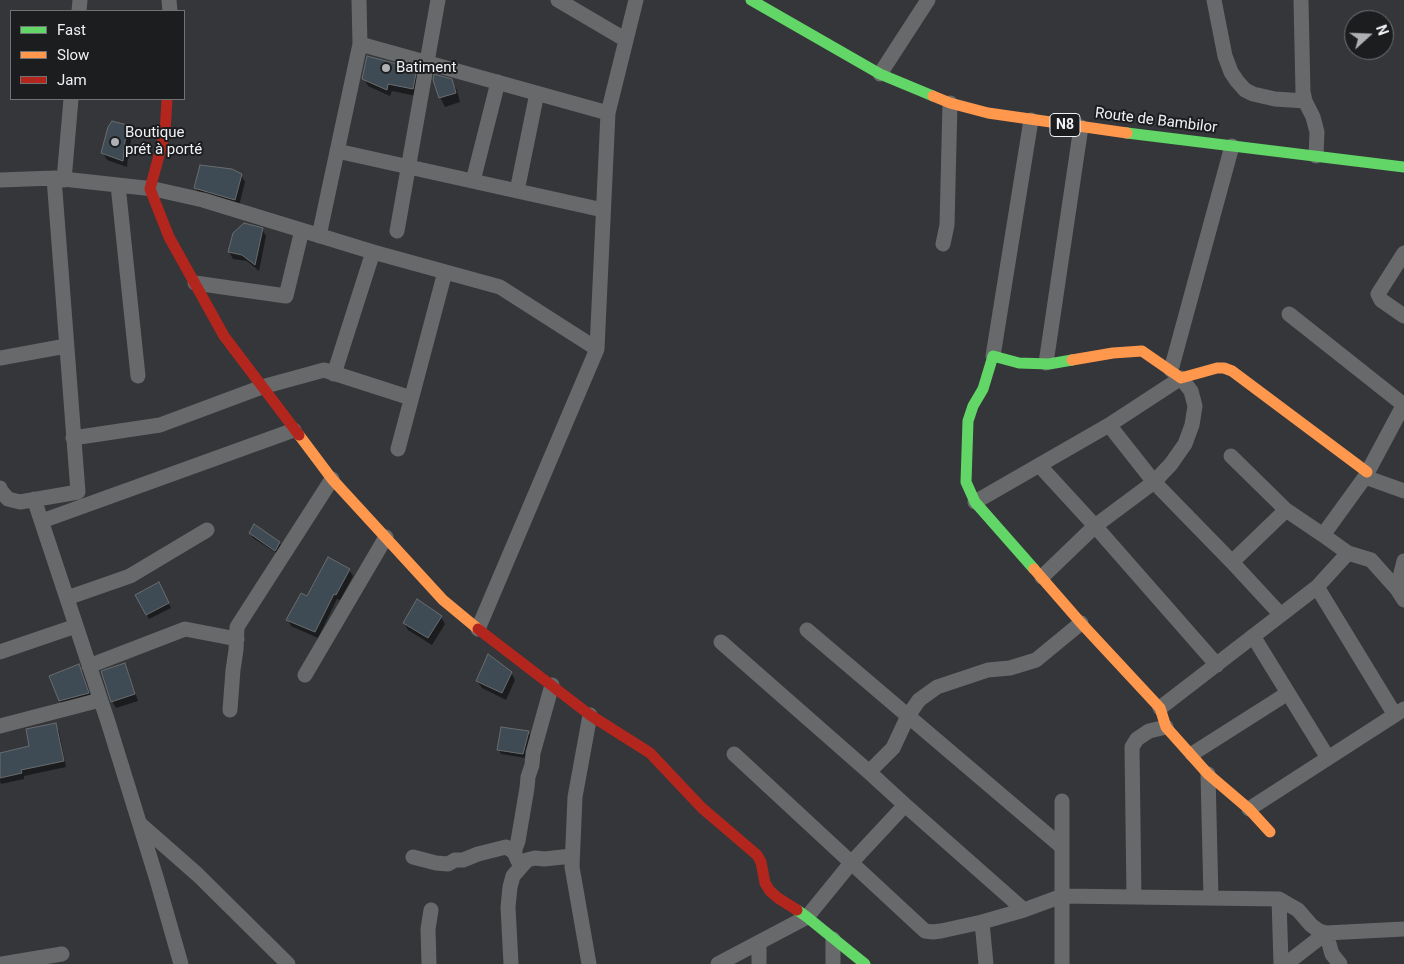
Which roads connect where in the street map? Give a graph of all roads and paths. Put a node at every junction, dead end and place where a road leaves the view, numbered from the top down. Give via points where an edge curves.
1 (360, 0) edge
2 (438, 0) edge
3 (558, 0) edge
4 (636, 0) edge
5 (752, 0) edge
6 (928, 0) edge
7 (1214, 0) edge
8 (1301, 0) edge
9 (626, 40) junction
10 (360, 44) junction
11 (427, 62) junction
12 (880, 74) junction
13 (498, 82) junction
14 (537, 93) junction
15 (71, 100) edge
16 (167, 100) edge
17 (1305, 101) junction
18 (950, 102) junction
19 (608, 113) junction
20 (1031, 120) junction
21 (1081, 127) junction
22 (1232, 146) junction
23 (337, 151) junction
24 (1316, 156) junction
25 (409, 167) junction
26 (1404, 167) edge
27 (59, 179) junction
28 (0, 180) edge
29 (473, 181) junction
30 (118, 185) junction
31 (150, 188) junction
32 (518, 190) junction
33 (603, 210) junction
34 (302, 230) junction
35 (397, 231) dead end
36 (319, 236) junction
37 (943, 244) dead end
38 (373, 252) junction
39 (1404, 252) edge
40 (445, 272) junction
41 (195, 283) junction
42 (1289, 314) dead end
43 (1404, 316) edge
44 (66, 346) junction
45 (597, 349) junction
46 (992, 356) junction
47 (0, 358) edge
48 (1046, 363) junction
49 (334, 374) junction
50 (1176, 374) junction
51 (138, 376) dead end
52 (262, 387) junction
53 (411, 398) junction
54 (1404, 405) edge
55 (1108, 425) junction
56 (294, 430) junction
57 (73, 438) junction
58 (398, 449) dead end
59 (1231, 456) dead end
60 (1039, 465) junction
61 (1366, 475) junction
62 (332, 479) junction
63 (1154, 482) junction
64 (0, 488) edge
65 (1404, 492) edge
66 (34, 499) junction
67 (975, 502) junction
68 (1286, 510) junction
69 (42, 521) junction
70 (1095, 526) junction
71 (207, 530) dead end
72 (1323, 535) junction
73 (386, 537) junction
74 (1348, 554) junction
75 (1404, 561) edge
76 (1232, 562) junction
77 (1042, 577) junction
78 (1317, 587) junction
79 (1400, 595) edge
80 (67, 598) junction
81 (1281, 615) junction
82 (1081, 623) junction
83 (76, 626) junction
84 (478, 629) junction
85 (807, 630) dead end
86 (1253, 636) junction
87 (237, 639) junction
88 (721, 642) dead end
89 (0, 652) edge
90 (1217, 665) junction
91 (89, 666) junction
92 (305, 674) dead end
93 (552, 685) junction
94 (1288, 694) junction
95 (100, 700) junction
96 (1160, 708) junction
97 (230, 710) dead end
98 (1400, 712) edge
99 (590, 715) junction
100 (908, 716) junction
101 (0, 726) edge
102 (1166, 727) junction
103 (734, 754) dead end
104 (1192, 754) junction
105 (1328, 758) junction
106 (869, 772) junction
107 (1208, 774) junction
108 (1062, 802) dead end
109 (905, 805) junction
110 (1249, 809) junction
111 (139, 823) junction
112 (1270, 832) dead end
113 (1062, 847) junction
114 (514, 852) junction
115 (572, 856) junction
116 (413, 857) dead end
117 (852, 863) junction
118 (520, 867) junction
119 (1062, 896) junction
120 (1134, 897) junction
121 (1211, 898) junction
122 (1279, 900) junction
123 (431, 910) dead end
124 (1024, 910) junction
125 (807, 917) junction
126 (982, 922) junction
127 (1404, 929) edge
128 (1326, 933) junction
129 (834, 939) junction
130 (759, 942) junction
131 (62, 954) dead end
132 (2, 964) edge
133 (180, 964) edge
134 (288, 964) edge
135 (429, 964) edge
136 (512, 964) edge
137 (589, 964) edge
138 (718, 964) edge
139 (759, 964) edge
140 (833, 964) edge
141 (864, 964) edge
142 (986, 964) edge
143 (1062, 964) edge
144 (1281, 964) edge
145 (1286, 964) edge
146 (1340, 964) edge

1 - 10 street
2 - 11 street
3 - 9 street
4 - 9 street
5 - 12 street, Route de Bambilor / N8
6 - 12 street
7 - 17 street via 1225,56 1231,72 1245,90 1275,99
8 - 17 street
9 - 19 street
10 - 11 street
10 - 23 street
11 - 13 street
11 - 25 street
12 - 18 street, Route de Bambilor / N8
13 - 14 street
13 - 29 street
14 - 19 street
14 - 32 street
15 - 27 street
16 - 31 street via 165,133
17 - 24 street via 1317,132
18 - 20 street, Route de Bambilor / N8
18 - 37 street via 947,225
19 - 33 street
20 - 21 street, Route de Bambilor / N8
20 - 46 street
21 - 22 street, Route de Bambilor / N8
21 - 48 street
22 - 24 street, Route de Bambilor / N8
22 - 50 street
23 - 25 street
23 - 36 street
24 - 26 street, Route de Bambilor / N8
25 - 29 street
25 - 35 street
27 - 28 street
27 - 30 street
27 - 44 street
29 - 32 street
30 - 31 street
30 - 51 street
31 - 34 street via 203,200
31 - 41 street via 168,237
32 - 33 street
33 - 45 street
34 - 36 street
34 - 41 street via 286,296
36 - 38 street
38 - 40 street
38 - 49 street
39 - 43 street via 1378,294
40 - 45 street via 500,287
40 - 53 street
41 - 52 street via 224,336
42 - 54 street
44 - 47 street
44 - 57 street
45 - 84 street
46 - 48 street via 1019,363
46 - 67 street via 983,389 968,421 966,482
48 - 50 street via 1142,351
49 - 52 street via 324,370
49 - 53 street
50 - 55 street
50 - 61 street via 1217,368 1232,371
50 - 63 street via 1191,391 1195,406 1192,425 1185,444
52 - 56 street
52 - 57 street via 160,425
53 - 58 street
54 - 61 street
55 - 60 street
55 - 63 street
56 - 62 street
56 - 69 street
57 - 66 street via 78,492
59 - 68 street
60 - 67 street
60 - 70 street
61 - 65 street
61 - 72 street
62 - 73 street
62 - 87 street via 237,627
63 - 70 street
63 - 76 street
64 - 66 street via 8,499 20,502
66 - 69 street
67 - 77 street
68 - 72 street
68 - 76 street
69 - 80 street
70 - 77 street
70 - 90 street
71 - 80 street via 130,576
72 - 74 street
73 - 84 street via 442,600
73 - 92 street
74 - 78 street
74 - 79 street via 1371,560
75 - 79 street
76 - 81 street
77 - 82 street
78 - 81 street
78 - 98 street
80 - 83 street
81 - 86 street
82 - 96 street
82 - 100 street via 1036,660 1010,668 988,670 937,687 919,700
83 - 89 street
83 - 91 street
84 - 93 street
85 - 100 street
86 - 90 street
86 - 94 street
87 - 91 street via 185,629
87 - 97 street
88 - 106 street
90 - 96 street
91 - 95 street
93 - 99 street
93 - 114 street via 533,753
94 - 104 street
94 - 105 street
95 - 101 street
95 - 111 street
96 - 102 street
98 - 105 street
99 - 115 street via 575,797
99 - 125 street via 650,753 702,808 757,855 770,891
100 - 106 street via 893,748
100 - 113 street
102 - 104 street
102 - 120 street via 1150,731 1137,739 1132,747
103 - 117 street
104 - 107 street
105 - 110 street
106 - 109 street
107 - 110 street
107 - 121 street
108 - 113 street
109 - 117 street
109 - 124 street
110 - 112 street
111 - 133 street
111 - 134 street via 198,875
113 - 119 street
114 - 116 street via 506,847 448,864
114 - 118 street
115 - 118 street via 535,858
115 - 137 street
117 - 125 street
117 - 126 street via 925,931
118 - 136 street via 513,876 508,907
119 - 120 street
119 - 124 street
119 - 143 street
120 - 121 street
121 - 122 street
122 - 128 street via 1298,910 1311,925
122 - 144 street
123 - 135 street
124 - 126 street
125 - 129 street
125 - 130 street
126 - 142 street
127 - 128 street
128 - 145 street
128 - 146 street via 1332,954
129 - 140 street
129 - 141 street
130 - 138 street
130 - 139 street
131 - 132 street

